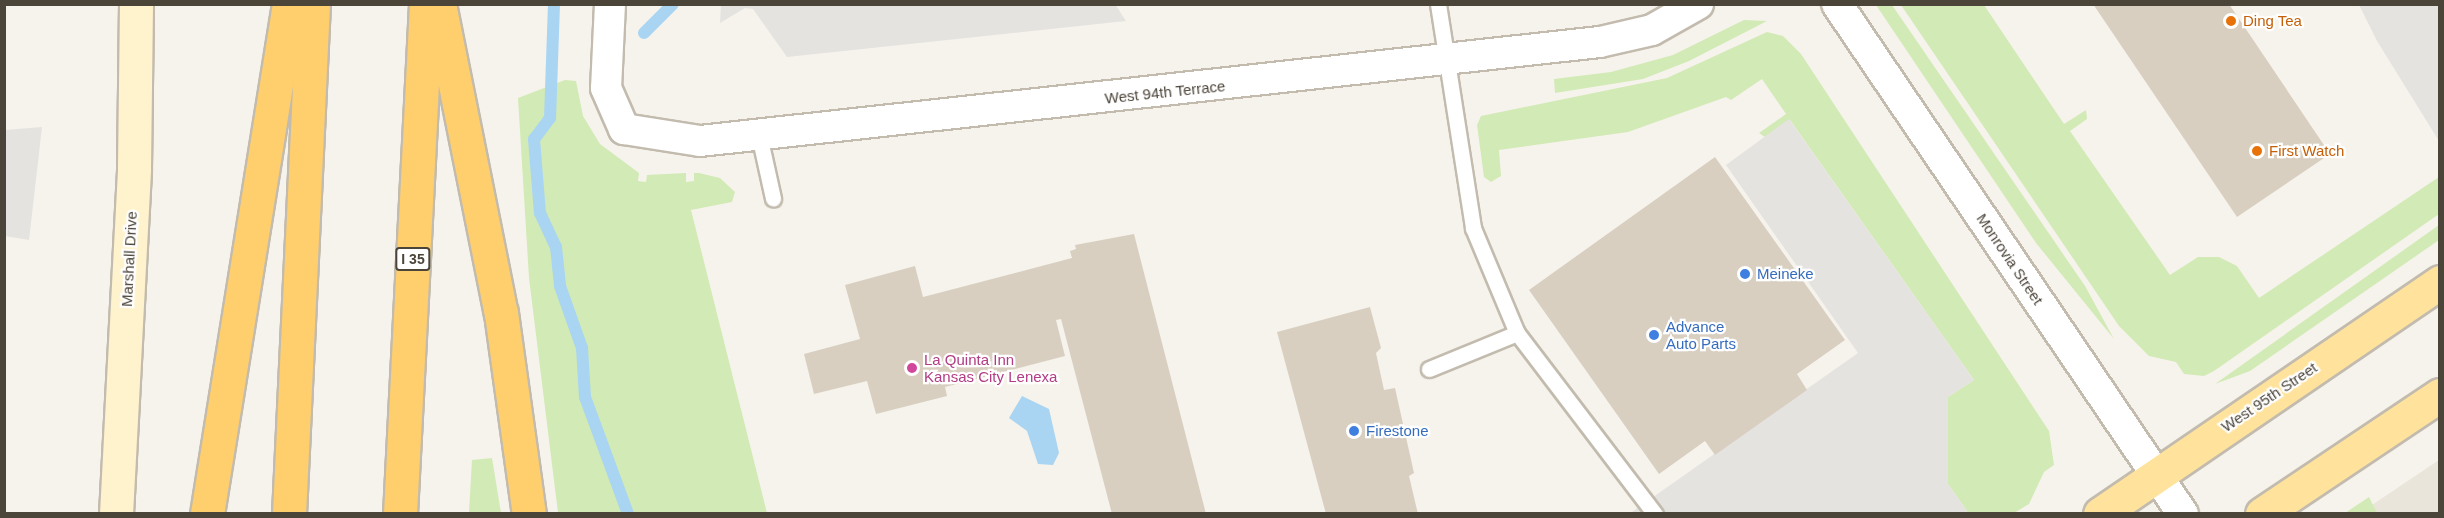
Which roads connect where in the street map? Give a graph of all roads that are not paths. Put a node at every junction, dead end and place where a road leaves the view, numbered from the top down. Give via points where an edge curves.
1 (136, 4) edge
2 (289, 4) edge
3 (313, 4) edge
4 (426, 4) edge
5 (439, 4) edge
6 (610, 4) edge
7 (1438, 4) edge
8 (1698, 4) edge
9 (1837, 4) edge
10 (1448, 60) junction
11 (759, 135) junction
12 (773, 198) dead end
13 (2439, 282) edge
14 (1517, 333) junction
15 (1429, 369) dead end
16 (2439, 394) edge
17 (2157, 474) junction
18 (116, 513) edge
19 (207, 513) edge
20 (289, 513) edge
21 (400, 513) edge
22 (529, 513) edge
23 (1654, 513) edge
24 (2100, 513) edge
25 (2183, 513) edge
26 (2262, 513) edge

1 - 18 street, Marshall Drive via 134,168
2 - 19 highway
3 - 20 highway
4 - 21 highway, I 35
5 - 22 highway via 501,313
6 - 11 street, West 94th Terrace via 606,88 624,129 700,141
7 - 10 lane
8 - 10 street, West 94th Terrace via 1652,30 1600,42
9 - 17 street, Monrovia Street
10 - 11 street, West 94th Terrace
10 - 14 lane via 1473,228
11 - 12 lane
13 - 17 main road, West 95th Street
14 - 15 lane
14 - 23 lane
16 - 26 main road
17 - 24 main road, West 95th Street
17 - 25 street, Monrovia Street

